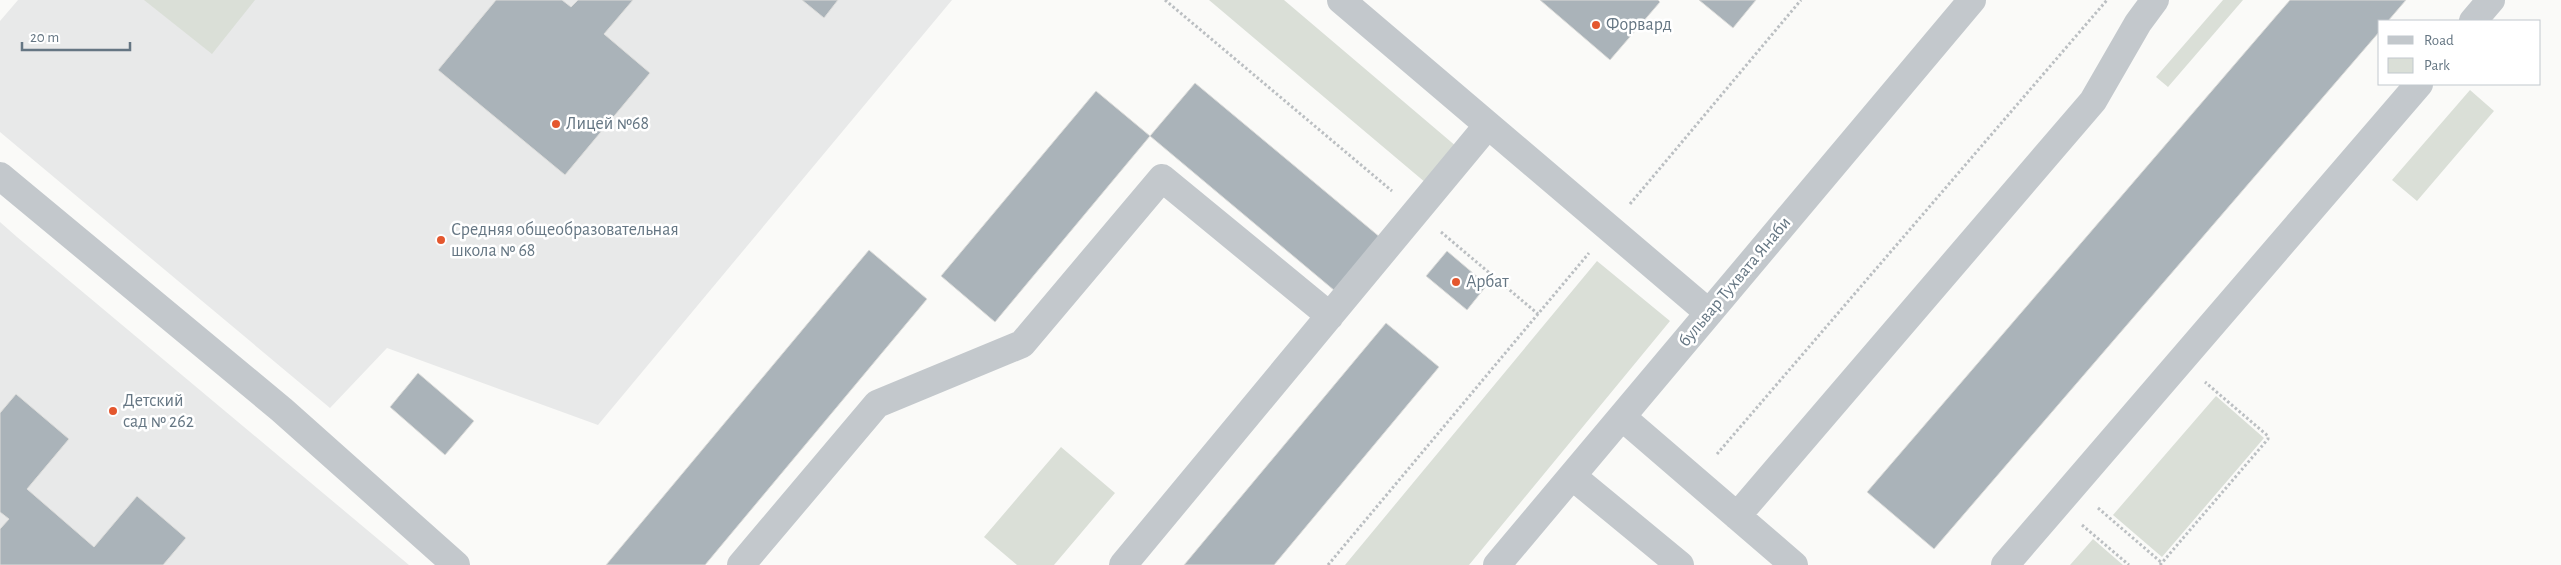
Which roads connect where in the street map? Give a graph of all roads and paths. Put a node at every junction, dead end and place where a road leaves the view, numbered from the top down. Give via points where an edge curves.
1 (1165, 0) edge
2 (1341, 0) edge
3 (1801, 0) edge
4 (1972, 0) edge
5 (2107, 0) edge
6 (2155, 0) edge
7 (2491, 0) edge
8 (2473, 20) edge
9 (2418, 85) edge
10 (1488, 125) junction
11 (0, 176) edge
12 (1416, 211) junction
13 (1610, 228) junction
14 (1709, 313) junction
15 (1538, 314) junction
16 (1330, 316) junction
17 (2181, 361) junction
18 (1622, 417) junction
19 (1572, 476) junction
20 (1695, 480) junction
21 (2065, 495) junction
22 (1737, 516) junction
23 (2161, 564) edge
24 (456, 565) edge
25 (741, 565) edge
26 (1123, 565) edge
27 (1328, 565) edge
28 (1497, 565) edge
29 (1680, 565) edge
30 (1794, 565) edge
31 (2005, 565) edge
32 (2129, 565) edge

1 - 12 path
2 - 10 street
3 - 13 path
4 - 14 street, бульвар Тухвата Янаби
5 - 20 path
6 - 22 street via 2093,101
7 - 8 street
9 - 17 street
10 - 12 street
10 - 13 street
11 - 24 street via 282,410
12 - 15 path
12 - 16 street
13 - 14 street
13 - 15 path
14 - 18 street, бульвар Тухвата Янаби
15 - 27 path
16 - 25 street via 1162,178 1022,344 877,404
16 - 26 street
17 - 21 street
17 - 23 path via 2268,439
18 - 19 street, бульвар Тухвата Янаби
18 - 20 street
19 - 28 street, бульвар Тухвата Янаби
19 - 29 street
20 - 22 street
21 - 23 path
21 - 31 street
21 - 32 path
22 - 30 street

